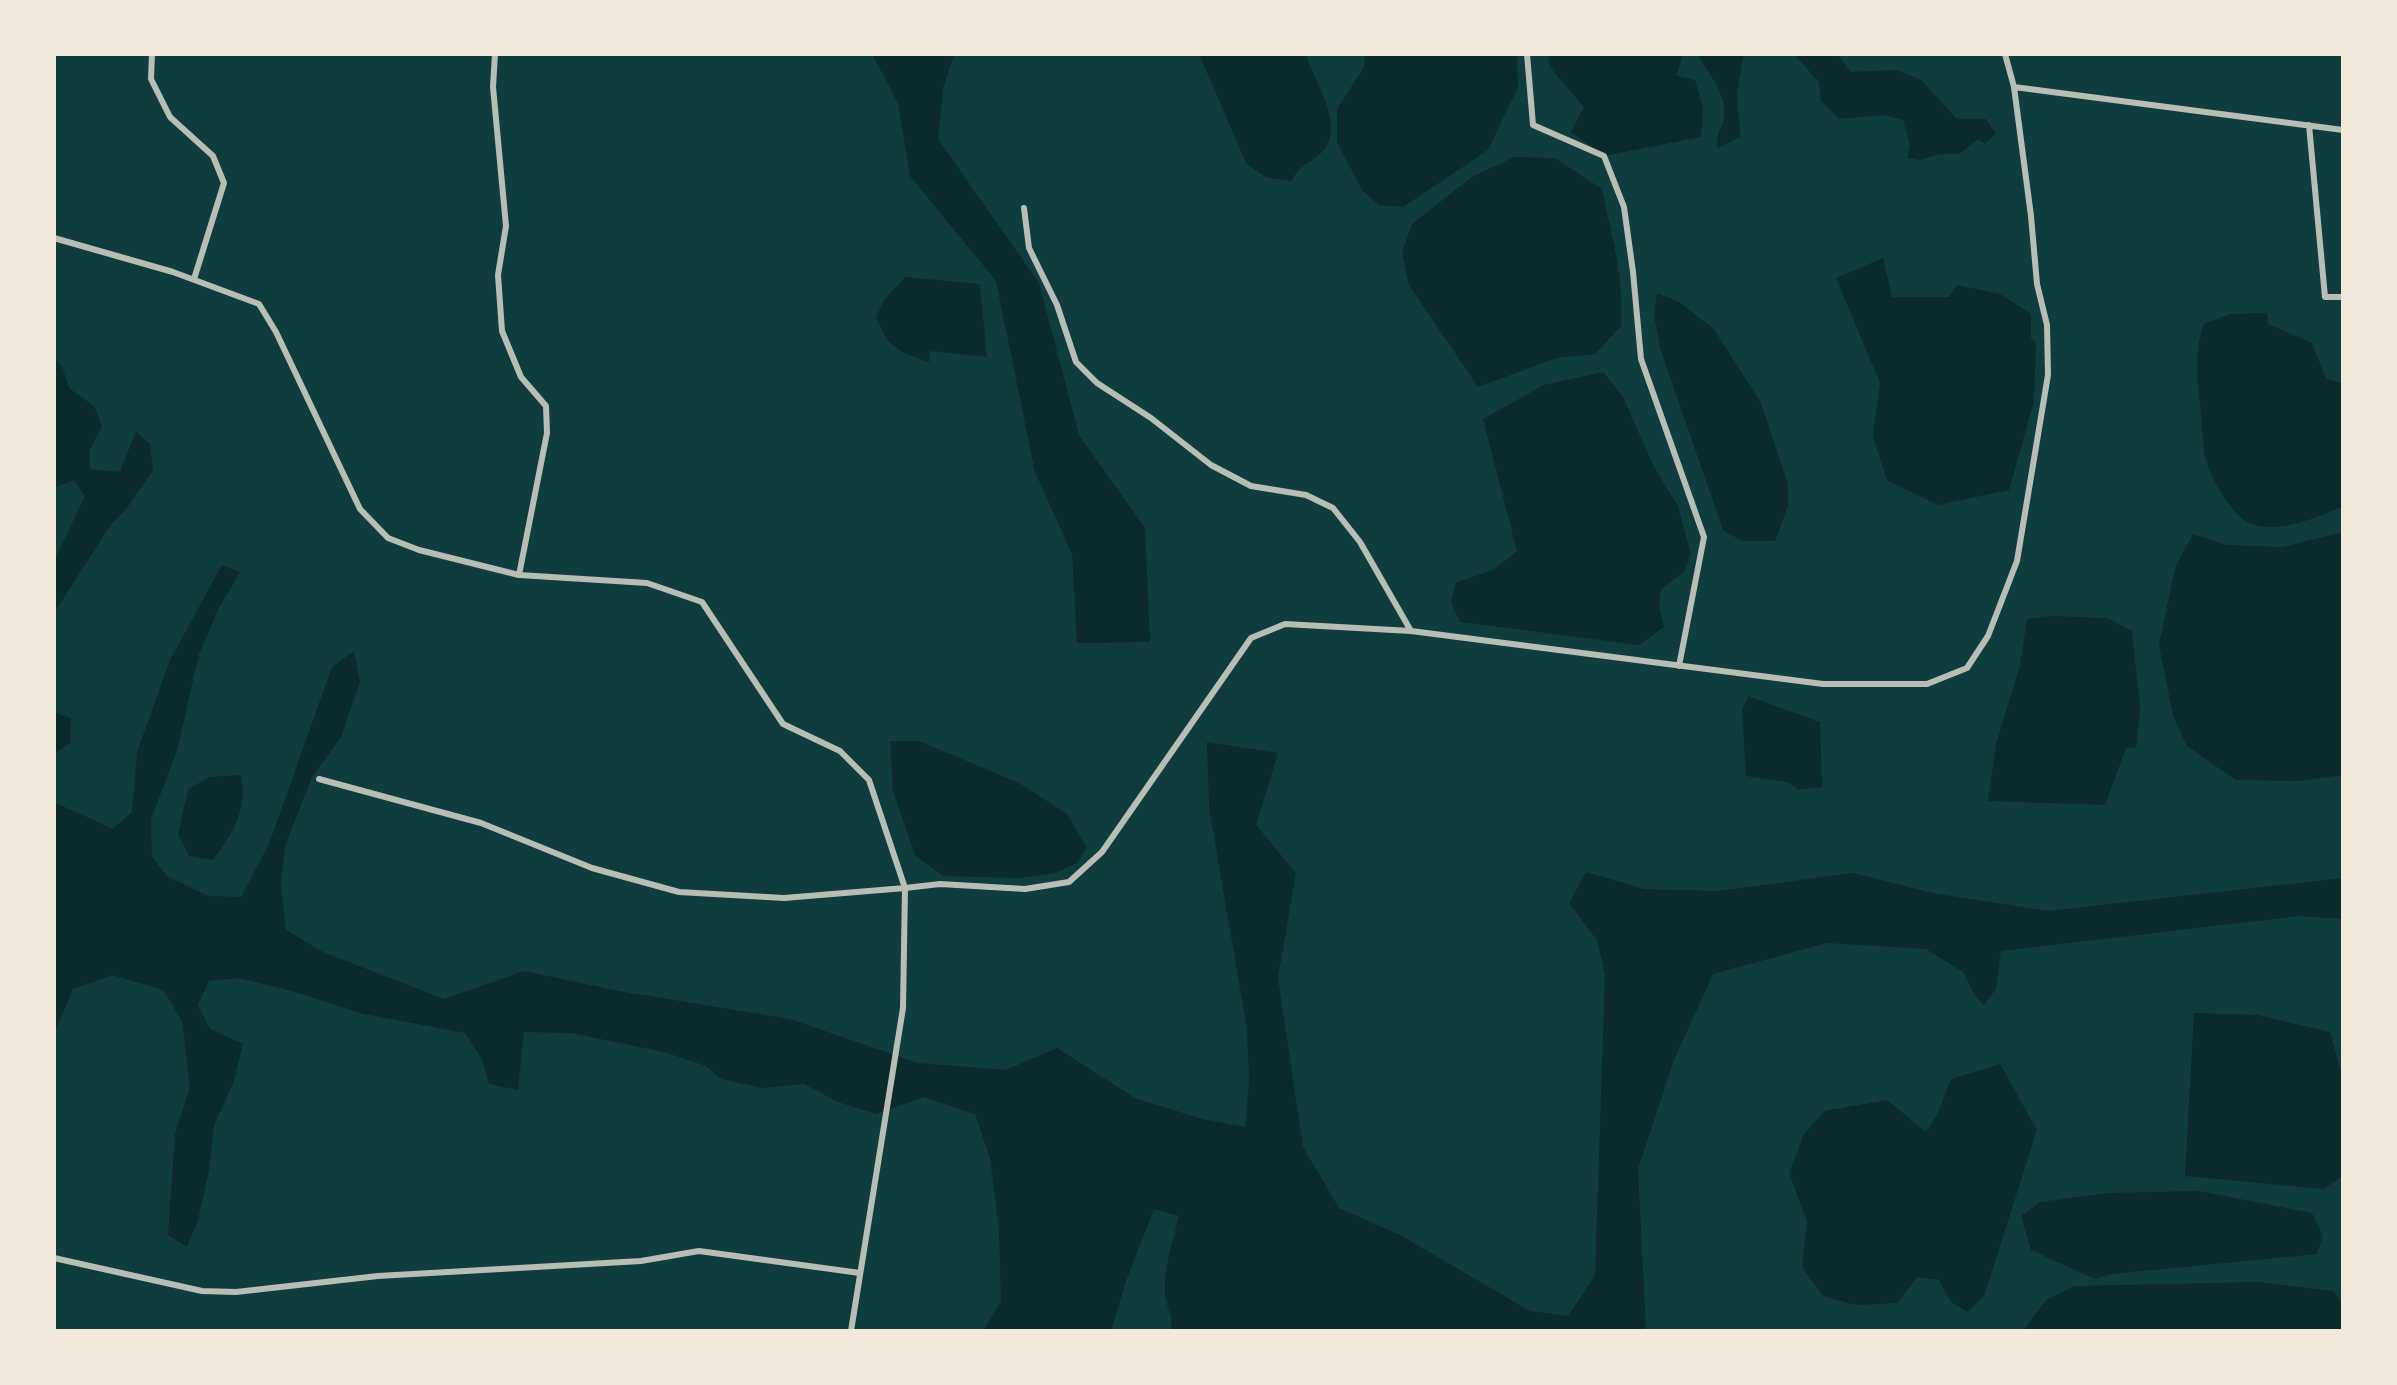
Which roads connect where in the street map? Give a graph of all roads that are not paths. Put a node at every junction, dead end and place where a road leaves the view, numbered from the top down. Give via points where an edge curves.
1 (152, 54) edge
2 (495, 54) edge
3 (1527, 54) edge
4 (2005, 54) edge
5 (2014, 87) junction
6 (2309, 125) junction
7 (2343, 130) edge
8 (1024, 208) dead end
9 (54, 238) edge
10 (194, 279) junction
11 (2343, 297) edge
12 (519, 575) junction
13 (1411, 631) junction
14 (1679, 666) junction
15 (320, 779) dead end
16 (905, 888) junction
17 (54, 1258) edge
18 (860, 1273) junction
19 (851, 1331) edge

1 - 10 street via 151,79 170,117 213,156 224,183
2 - 12 street via 493,87 506,226 498,275 502,330 521,377 546,406 547,433
3 - 14 street via 1533,125 1604,156 1624,207 1641,359 1704,537
4 - 5 street
5 - 6 street
5 - 14 street via 2037,284 2047,325 2048,375 2017,561 1988,636 1967,668 1927,684 1823,684
6 - 7 street
6 - 11 street via 2325,297
8 - 13 street via 1029,248 1057,306 1076,362 1097,383 1151,418 1211,465 1251,486 1306,495 1333,508 1360,542
9 - 10 street
10 - 12 street via 259,304 360,509 388,538 419,550
12 - 16 street via 647,583 702,602 783,724 840,751 869,780
13 - 14 street
13 - 16 street via 1285,624 1251,638 1102,852 1069,882 1025,889 940,884
15 - 16 street via 481,823 592,868 679,892 784,898
16 - 18 street via 903,1008
17 - 18 street via 202,1291 236,1292 378,1276 641,1261 699,1251
18 - 19 street

